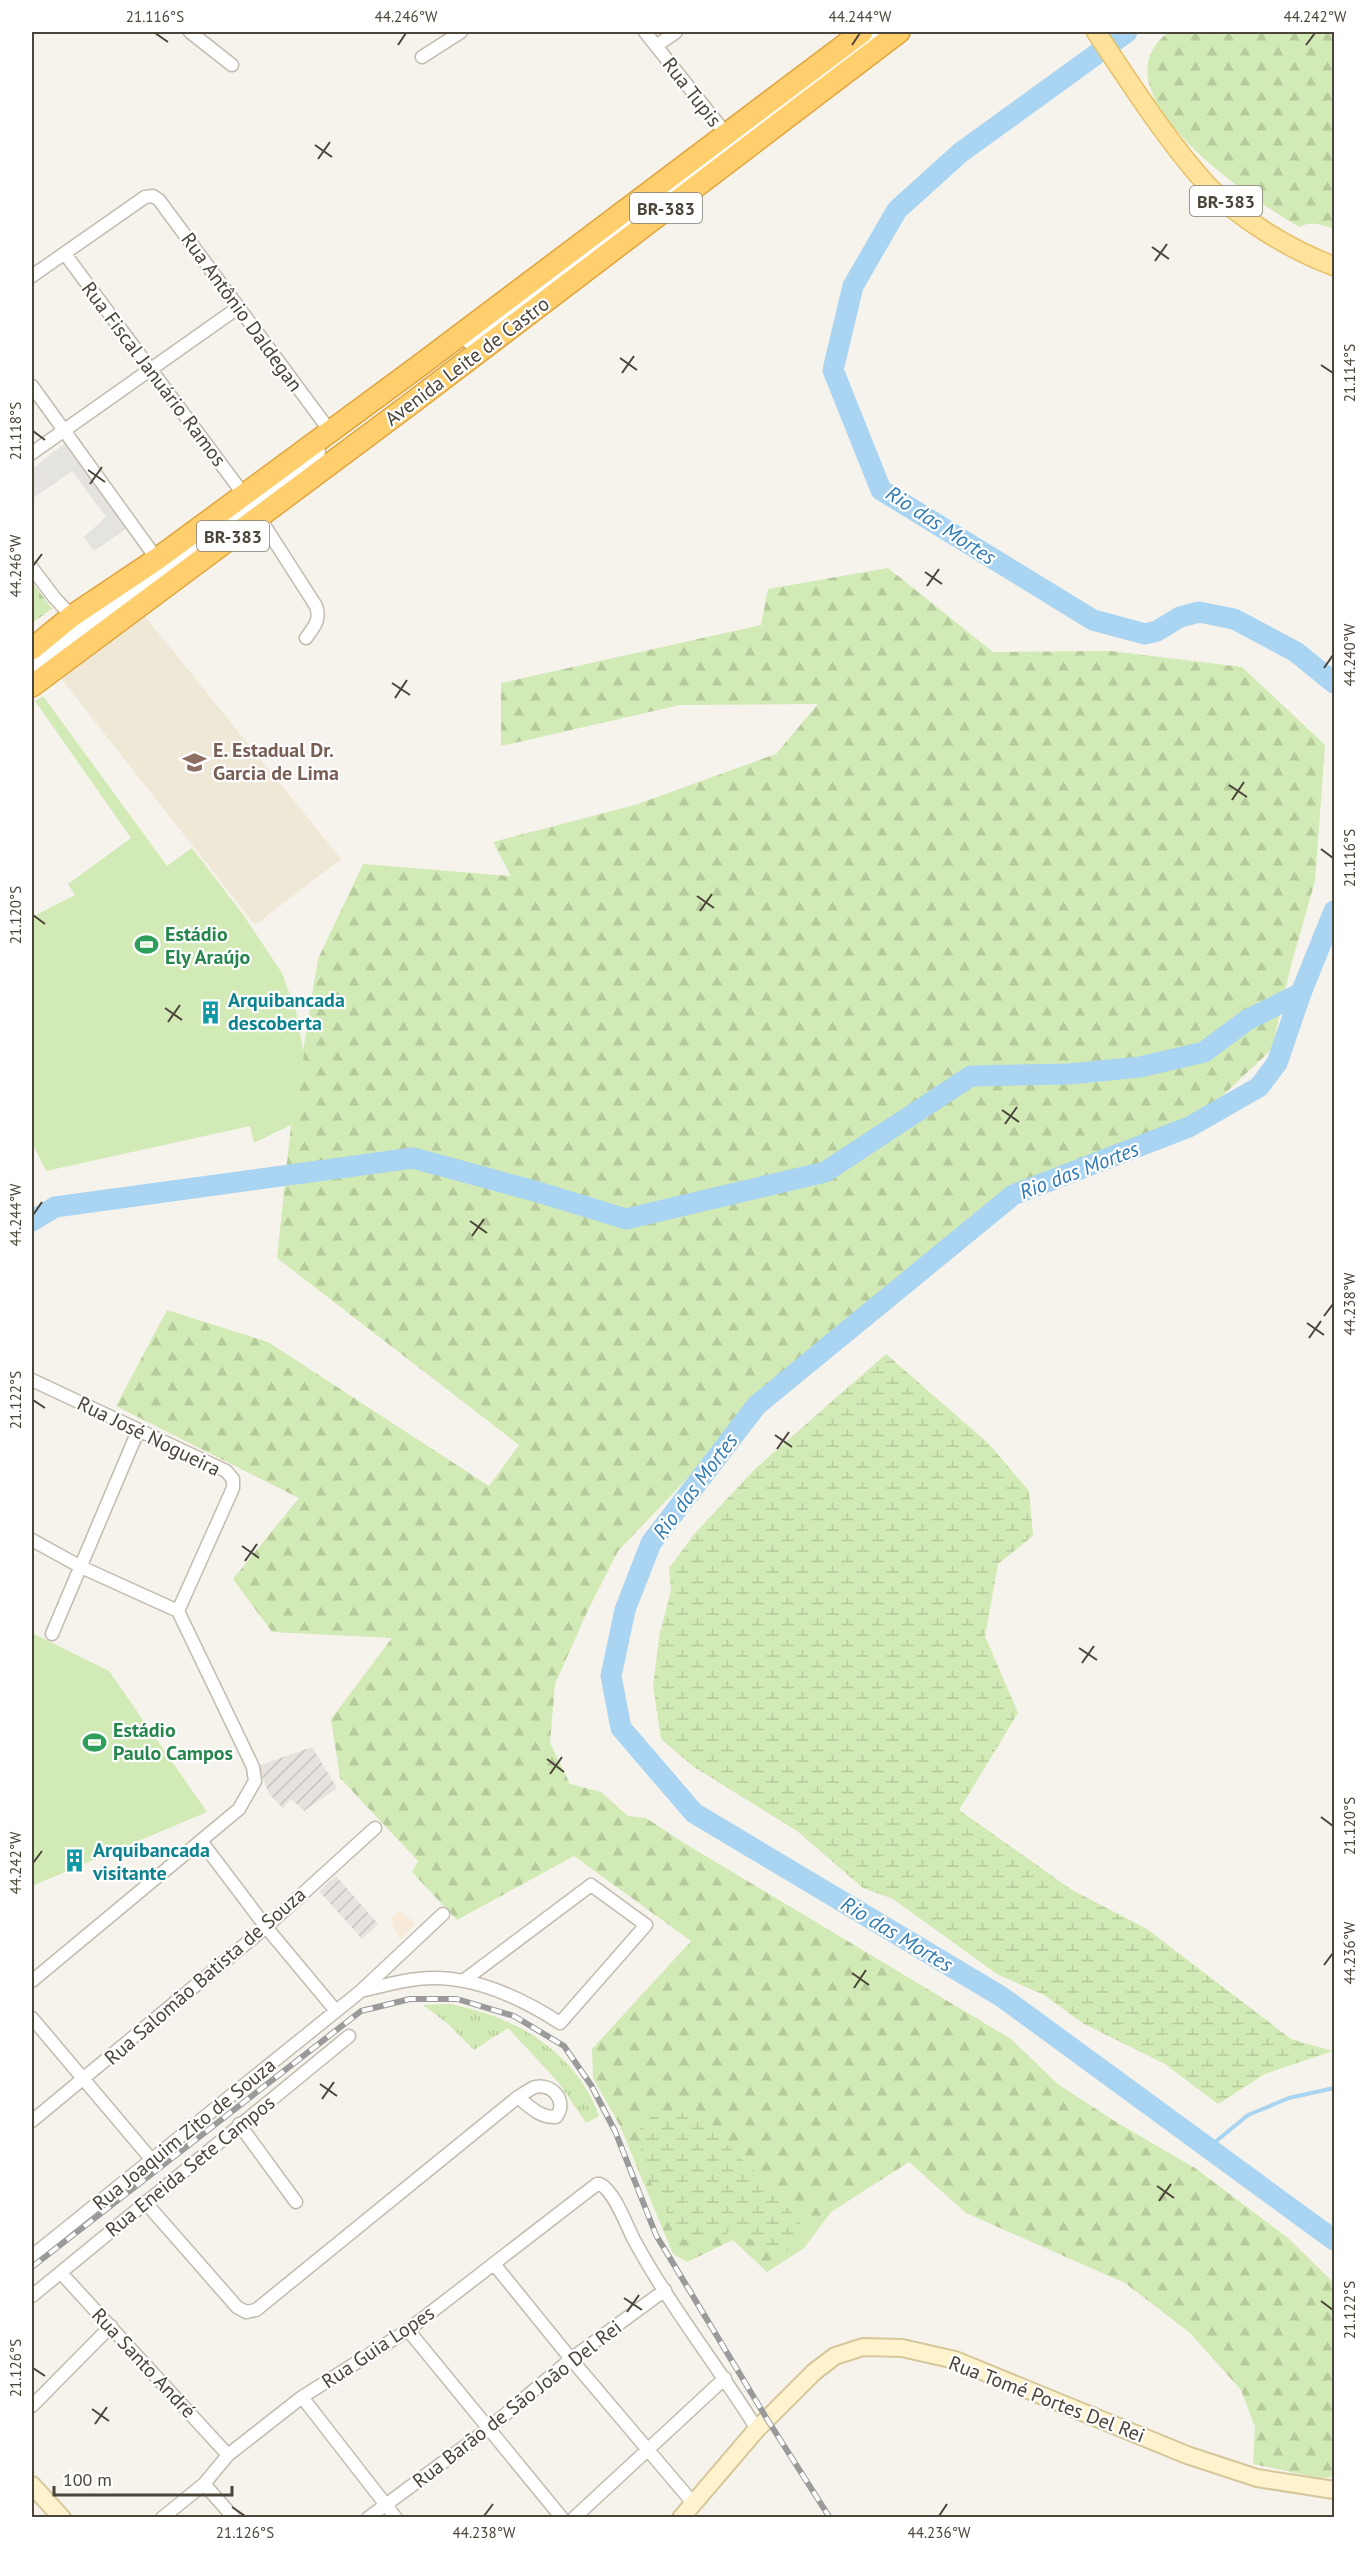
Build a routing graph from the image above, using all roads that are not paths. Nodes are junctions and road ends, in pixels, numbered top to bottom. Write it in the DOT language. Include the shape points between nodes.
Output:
graph roads {
  1 [pos="461,32"];
  2 [pos="645,32"];
  3 [pos="676,32"];
  4 [pos="862,32"];
  5 [pos="882,32"];
  6 [pos="899,32"];
  7 [pos="1096,32"];
  8 [pos="191,33"];
  9 [pos="656,46"];
  10 [pos="422,57"];
  11 [pos="231,65"];
  12 [pos="735,143"];
  13 [pos="65,255"];
  14 [pos="1335,266"];
  15 [pos="32,276"];
  16 [pos="239,307"];
  17 [pos="152,369"];
  18 [pos="32,386"];
  19 [pos="64,429"];
  20 [pos="330,431"];
  21 [pos="32,453"];
  22 [pos="251,505"];
  23 [pos="32,568"];
  24 [pos="164,569"];
  25 [pos="83,628"];
  26 [pos="306,638"];
  27 [pos="32,649"];
  28 [pos="32,666"];
  29 [pos="32,686"];
  30 [pos="32,1382"];
  31 [pos="138,1431"];
  32 [pos="32,1540"];
  33 [pos="81,1567"];
  34 [pos="178,1611"];
  35 [pos="52,1634"];
  36 [pos="375,1828"];
  37 [pos="201,1841"];
  38 [pos="443,1914"];
  39 [pos="266,1926"];
  40 [pos="32,1981"];
  41 [pos="463,1981"];
  42 [pos="361,1990"];
  43 [pos="336,2011"];
  44 [pos="32,2018"];
  45 [pos="349,2036"];
  46 [pos="83,2080"];
  47 [pos="518,2097"];
  48 [pos="32,2121"];
  49 [pos="239,2124"];
  50 [pos="151,2159"];
  51 [pos="145,2202"];
  52 [pos="296,2202"];
  53 [pos="32,2256"];
  54 [pos="494,2264"];
  55 [pos="61,2272"];
  56 [pos="665,2290"];
  57 [pos="32,2295"];
  58 [pos="111,2326"];
  59 [pos="408,2330"];
  60 [pos="571,2359"];
  61 [pos="725,2378"];
  62 [pos="302,2397"];
  63 [pos="32,2406"];
  64 [pos="758,2429"];
  65 [pos="488,2430"];
  66 [pos="646,2449"];
  67 [pos="228,2455"];
  68 [pos="204,2484"];
  69 [pos="32,2485"];
  70 [pos="1335,2490"];
  71 [pos="693,2503"];
  72 [pos="385,2505"];
  73 [pos="58,2516"];
  74 [pos="162,2517"];
  75 [pos="234,2517"];
  76 [pos="368,2517"];
  77 [pos="396,2517"];
  78 [pos="562,2517"];
  79 [pos="573,2517"];
  80 [pos="681,2517"];
  1 -- 10 [label="street"];
  2 -- 9 [label="street, Rua Tupis"];
  3 -- 9 [label="street"];
  4 -- 12 [label="highway, Avenida Leite de Castro / BR-383"];
  5 -- 12 [label="street"];
  6 -- 12 [label="highway, Avenida Leite de Castro / BR-383"];
  7 -- 14 [label="main road, BR-383" via="1143,103 1208,186 1255,225 1305,256"];
  8 -- 11 [label="street"];
  9 -- 12 [label="street, Rua Tupis"];
  12 -- 20 [label="highway, Avenida Leite de Castro / BR-383"];
  12 -- 22 [label="highway, Avenida Leite de Castro / BR-383" via="409,405"];
  13 -- 15 [label="street"];
  13 -- 16 [label="street, Rua Antônio Daldegan" via="145,197 153,196"];
  13 -- 17 [label="street, Rua Fiscal Januário Ramos"];
  16 -- 17 [label="street"];
  16 -- 20 [label="street, Rua Antônio Daldegan"];
  17 -- 19 [label="street"];
  17 -- 22 [label="street, Rua Fiscal Januário Ramos"];
  18 -- 19 [label="street"];
  19 -- 21 [label="street"];
  19 -- 24 [label="street"];
  20 -- 22 [label="highway, Avenida Leite de Castro / BR-383"];
  22 -- 24 [label="highway, Avenida Leite de Castro / BR-383"];
  22 -- 26 [label="street, Rua Fiscal Januário Ramos" via="316,606 317,622"];
  23 -- 25 [label="street"];
  24 -- 25 [label="highway, Avenida Leite de Castro / BR-383"];
  24 -- 25 [label="highway, Avenida Leite de Castro / BR-383"];
  25 -- 27 [label="highway, Avenida Leite de Castro / BR-383"];
  25 -- 28 [label="street"];
  25 -- 29 [label="highway, Avenida Leite de Castro / BR-383"];
  30 -- 31 [label="street, Rua José Nogueira"];
  31 -- 33 [label="street"];
  31 -- 34 [label="street, Rua José Nogueira" via="226,1471 233,1479 233,1488"];
  32 -- 33 [label="street"];
  33 -- 34 [label="street"];
  33 -- 35 [label="street"];
  34 -- 37 [label="street" via="253,1767 255,1781 239,1809"];
  36 -- 39 [label="street, Rua Salomão Batista de Souza"];
  37 -- 39 [label="street"];
  37 -- 40 [label="street"];
  38 -- 42 [label="street, Rua Joaquim Zito de Souza"];
  39 -- 43 [label="street"];
  39 -- 46 [label="street, Rua Salomão Batista de Souza"];
  41 -- 41 [label="street" via="497,1990 560,2023 646,1925 591,1885"];
  41 -- 42 [label="street" via="434,1978"];
  42 -- 43 [label="street, Rua Joaquim Zito de Souza"];
  43 -- 50 [label="street, Rua Joaquim Zito de Souza"];
  44 -- 46 [label="street"];
  45 -- 49 [label="street, Rua Eneida Sete Campos"];
  46 -- 48 [label="street, Rua Salomão Batista de Souza"];
  46 -- 50 [label="street"];
  47 -- 51 [label="street" via="256,2310 246,2312 237,2307"];
  49 -- 51 [label="street, Rua Eneida Sete Campos"];
  49 -- 52 [label="street"];
  50 -- 53 [label="street, Rua Joaquim Zito de Souza"];
  51 -- 55 [label="street, Rua Eneida Sete Campos"];
  54 -- 56 [label="street, Rua Guia Lopes" via="600,2184 609,2190"];
  54 -- 59 [label="street, Rua Guia Lopes"];
  54 -- 60 [label="street"];
  55 -- 57 [label="street, Rua Eneida Sete Campos"];
  55 -- 58 [label="street, Rua Santo André"];
  56 -- 60 [label="street, Rua Barão de São João Del Rei"];
  56 -- 61 [label="street"];
  58 -- 63 [label="street"];
  58 -- 67 [label="street, Rua Santo André"];
  59 -- 62 [label="street, Rua Guia Lopes"];
  59 -- 65 [label="street"];
  60 -- 65 [label="street, Rua Barão de São João Del Rei"];
  60 -- 66 [label="street"];
  61 -- 64 [label="street"];
  61 -- 66 [label="street"];
  62 -- 67 [label="street, Rua Guia Lopes"];
  62 -- 72 [label="street"];
  64 -- 70 [label="main road, Rua Tomé Portes Del Rei" via="835,2356 863,2347 902,2348 955,2360 1187,2455 1257,2478"];
  64 -- 71 [label="main road, Rua Tomé Portes Del Rei"];
  65 -- 72 [label="street, Rua Barão de São João Del Rei"];
  65 -- 78 [label="street"];
  66 -- 71 [label="street"];
  66 -- 79 [label="street"];
  67 -- 68 [label="street, Rua Guia Lopes"];
  68 -- 74 [label="street, Rua Guia Lopes"];
  68 -- 75 [label="street"];
  69 -- 73 [label="main road"];
  71 -- 80 [label="main road, Rua Tomé Portes Del Rei"];
  72 -- 76 [label="street, Rua Barão de São João Del Rei"];
  72 -- 77 [label="street"];
}
